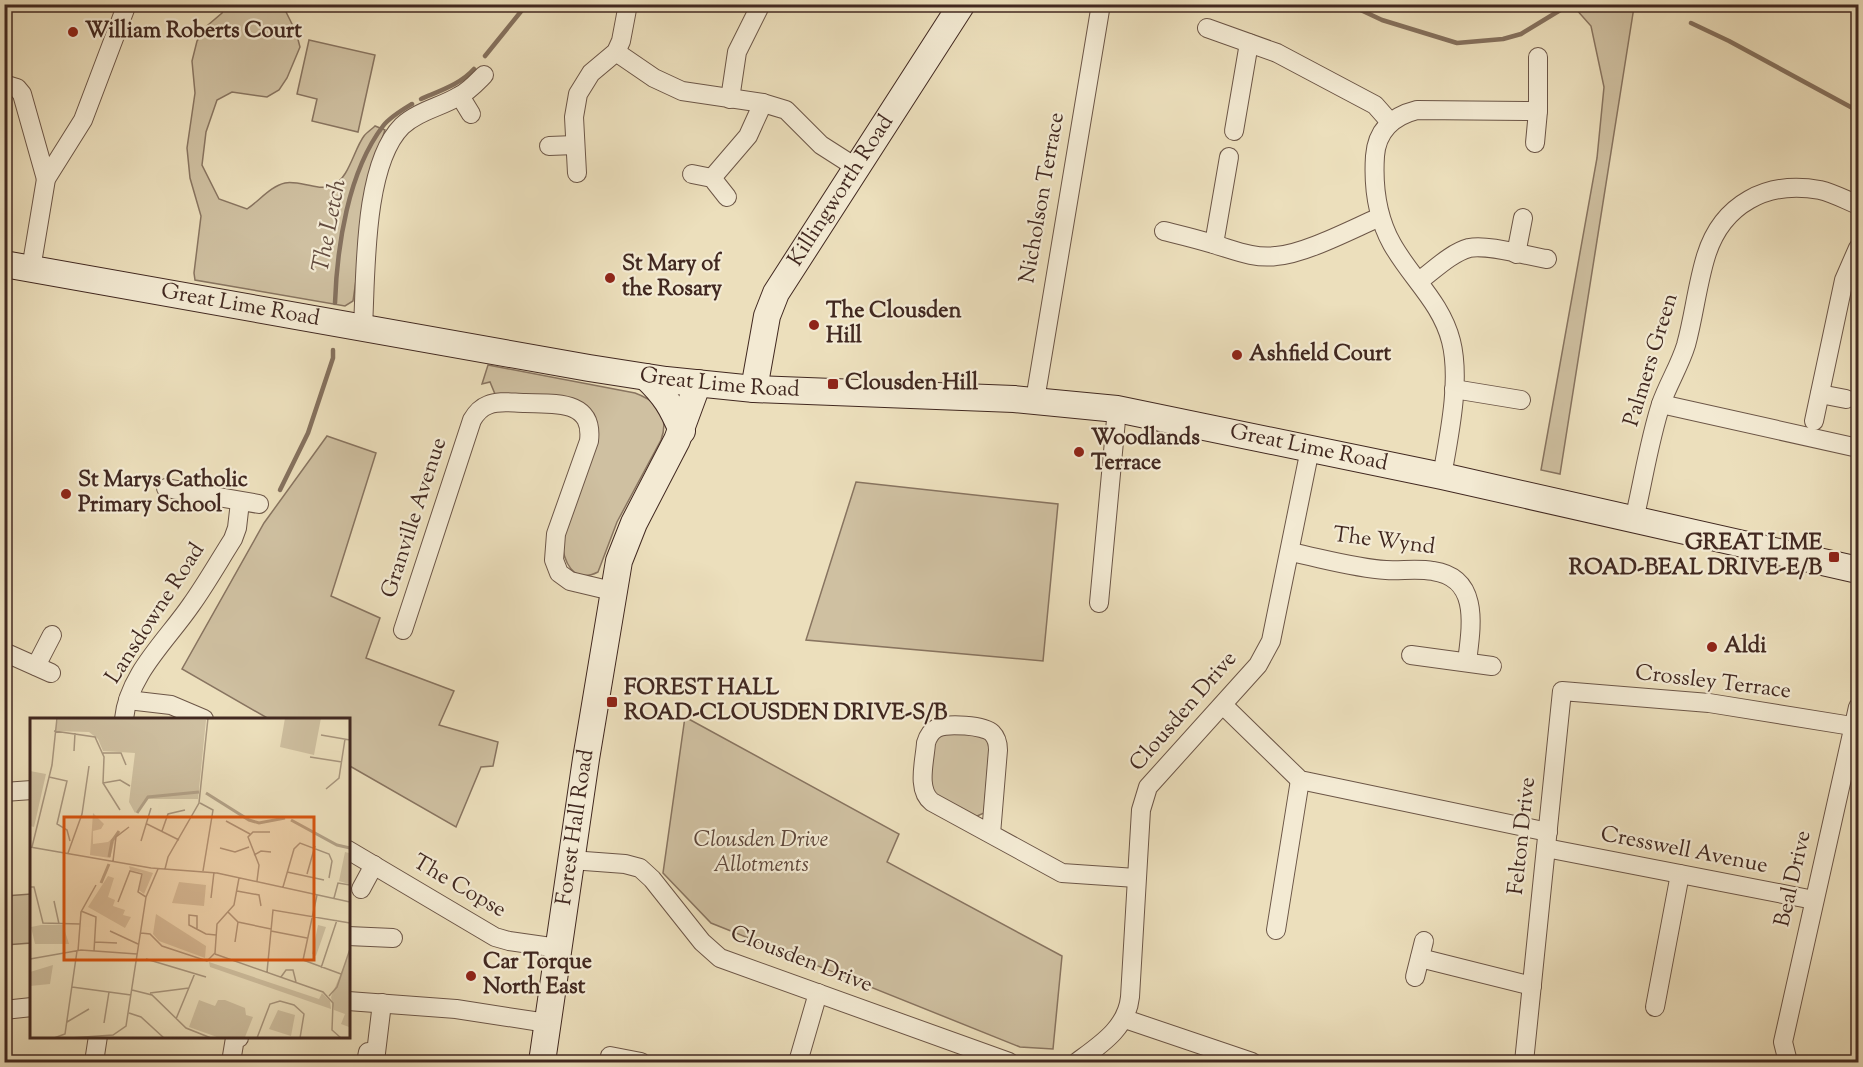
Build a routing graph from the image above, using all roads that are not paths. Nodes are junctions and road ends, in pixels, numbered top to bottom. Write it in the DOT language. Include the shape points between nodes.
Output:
graph roads {
  1 [pos="127,4"];
  2 [pos="628,4"];
  3 [pos="761,4"];
  4 [pos="962,4"];
  5 [pos="1101,4"];
  6 [pos="1207,28"];
  7 [pos="1249,43"];
  8 [pos="616,52"];
  9 [pos="1538,57"];
  10 [pos="484,75"];
  11 [pos="4,84"];
  12 [pos="460,96"];
  13 [pos="730,99"];
  14 [pos="763,103"];
  15 [pos="1538,111"];
  16 [pos="471,114"];
  17 [pos="1390,122"];
  18 [pos="1234,131"];
  19 [pos="1536,143"];
  20 [pos="575,145"];
  21 [pos="549,146"];
  22 [pos="1229,157"];
  23 [pos="857,168"];
  24 [pos="577,173"];
  25 [pos="693,174"];
  26 [pos="712,178"];
  27 [pos="46,179"];
  28 [pos="727,197"];
  29 [pos="1858,205"];
  30 [pos="1380,218"];
  31 [pos="1523,218"];
  32 [pos="1164,231"];
  33 [pos="1214,244"];
  34 [pos="1858,248"];
  35 [pos="1516,254"];
  36 [pos="1547,259"];
  37 [pos="4,264"];
  38 [pos="31,269"];
  39 [pos="1419,281"];
  40 [pos="363,327"];
  41 [pos="762,342"];
  42 [pos="646,377"];
  43 [pos="698,383"];
  44 [pos="754,389"];
  45 [pos="1454,389"];
  46 [pos="800,392"];
  47 [pos="1820,394"];
  48 [pos="1846,399"];
  49 [pos="1035,400"];
  50 [pos="1521,400"];
  51 [pos="1661,404"];
  52 [pos="1117,409"];
  53 [pos="1814,421"];
  54 [pos="681,431"];
  55 [pos="1858,448"];
  56 [pos="1310,449"];
  57 [pos="1442,476"];
  58 [pos="166,488"];
  59 [pos="240,502"];
  60 [pos="259,504"];
  61 [pos="1634,520"];
  62 [pos="1290,552"];
  63 [pos="1858,570"];
  64 [pos="612,591"];
  65 [pos="1099,603"];
  66 [pos="403,630"];
  67 [pos="52,635"];
  68 [pos="4,652"];
  69 [pos="1411,655"];
  70 [pos="1467,663"];
  71 [pos="1492,666"];
  72 [pos="1562,691"];
  73 [pos="128,700"];
  74 [pos="1223,705"];
  75 [pos="1858,707"];
  76 [pos="124,718"];
  77 [pos="202,718"];
  78 [pos="1856,726"];
  79 [pos="1300,780"];
  80 [pos="30,790"];
  81 [pos="4,792"];
  82 [pos="991,834"];
  83 [pos="1547,840"];
  84 [pos="350,851"];
  85 [pos="571,860"];
  86 [pos="374,866"];
  87 [pos="1680,874"];
  88 [pos="1136,878"];
  89 [pos="361,889"];
  90 [pos="1814,900"];
  91 [pos="1276,930"];
  92 [pos="350,936"];
  93 [pos="393,938"];
  94 [pos="558,948"];
  95 [pos="1415,977"];
  96 [pos="1532,986"];
  97 [pos="818,993"];
  98 [pos="350,1001"];
  99 [pos="382,1003"];
  100 [pos="30,1007"];
  101 [pos="1655,1007"];
  102 [pos="4,1010"];
  103 [pos="1125,1019"];
  104 [pos="547,1023"];
  105 [pos="98,1037"];
  106 [pos="239,1037"];
  107 [pos="610,1056"];
  108 [pos="94,1062"];
  109 [pos="231,1062"];
  110 [pos="366,1062"];
  111 [pos="542,1062"];
  112 [pos="641,1062"];
  113 [pos="798,1062"];
  114 [pos="1009,1062"];
  115 [pos="1077,1062"];
  116 [pos="1252,1062"];
  117 [pos="1524,1062"];
  118 [pos="1788,1062"];
  1 -- 27 [label="street" via="83,120"];
  2 -- 8 [label="street"];
  3 -- 13 [label="street" via="737,52"];
  4 -- 23 [label="main road, Killingworth Road"];
  5 -- 49 [label="street, Nicholson Terrace"];
  6 -- 7 [label="street"];
  7 -- 17 [label="street" via="1277,53 1376,105"];
  7 -- 18 [label="street"];
  8 -- 13 [label="street" via="669,86"];
  8 -- 20 [label="street" via="591,73 578,94"];
  9 -- 15 [label="street"];
  10 -- 12 [label="street"];
  11 -- 27 [label="street" via="22,94"];
  12 -- 16 [label="street"];
  12 -- 40 [label="street" via="425,111 403,126 381,159 371,215"];
  13 -- 14 [label="street"];
  14 -- 23 [label="street" via="786,110 820,145"];
  14 -- 26 [label="street" via="744,142"];
  15 -- 17 [label="street" via="1417,110"];
  15 -- 19 [label="street"];
  17 -- 30 [label="street" via="1376,148 1375,187"];
  20 -- 21 [label="street"];
  20 -- 24 [label="street"];
  22 -- 33 [label="street"];
  23 -- 41 [label="main road, Killingworth Road" via="776,293"];
  25 -- 26 [label="street"];
  26 -- 28 [label="street"];
  27 -- 38 [label="street"];
  29 -- 51 [label="street, Palmers Green" via="1822,191 1785,189 1764,192 1733,210 1713,236 1705,256 1686,346"];
  30 -- 33 [label="street" via="1304,249 1276,256 1258,256"];
  30 -- 39 [label="street" via="1392,244"];
  31 -- 35 [label="street"];
  32 -- 33 [label="street"];
  34 -- 47 [label="street" via="1844,280"];
  35 -- 36 [label="street"];
  35 -- 39 [label="street" via="1489,248 1469,249"];
  37 -- 38 [label="main road, Great Lime Road"];
  38 -- 40 [label="main road, Great Lime Road"];
  39 -- 45 [label="street" via="1436,306 1450,339"];
  40 -- 42 [label="main road, Great Lime Road"];
  41 -- 44 [label="main road, Killingworth Road"];
  41 -- 46 [label="main road" via="778,372"];
  42 -- 43 [label="main road, Great Lime Road"];
  42 -- 54 [label="main road" via="670,403"];
  43 -- 44 [label="main road, Great Lime Road"];
  43 -- 54 [label="main road, Forest Hall Road"];
  44 -- 46 [label="main road, Great Lime Road"];
  45 -- 50 [label="street"];
  45 -- 57 [label="street"];
  46 -- 49 [label="main road, Great Lime Road"];
  47 -- 48 [label="street"];
  47 -- 53 [label="street"];
  49 -- 52 [label="main road, Great Lime Road"];
  51 -- 55 [label="street"];
  51 -- 61 [label="street, Palmers Green"];
  52 -- 56 [label="main road, Great Lime Road"];
  52 -- 65 [label="street"];
  54 -- 64 [label="main road, Forest Hall Road" via="625,543"];
  56 -- 57 [label="main road, Great Lime Road"];
  56 -- 62 [label="street, Clousden Drive"];
  57 -- 61 [label="main road, Great Lime Road"];
  58 -- 59 [label="street"];
  59 -- 60 [label="street"];
  59 -- 73 [label="street, Lansdowne Road" via="232,539 192,604 141,673"];
  61 -- 63 [label="main road, Great Lime Road"];
  62 -- 70 [label="street, The Wynd" via="1370,568 1435,571 1453,579 1471,606"];
  62 -- 74 [label="street, Clousden Drive" via="1270,641 1258,665"];
  64 -- 66 [label="street, Granville Avenue" via="570,581 559,573 554,560 556,534 589,441 586,420 577,409 565,405 496,402 487,395 472,420"];
  64 -- 85 [label="main road, Forest Hall Road"];
  67 -- 68 [label="street" via="43,669"];
  69 -- 70 [label="street"];
  70 -- 71 [label="street"];
  72 -- 78 [label="street, Crossley Terrace" via="1709,703"];
  72 -- 83 [label="street, Felton Drive"];
  73 -- 76 [label="street, Lansdowne Road"];
  73 -- 77 [label="street" via="171,705"];
  74 -- 79 [label="street"];
  74 -- 88 [label="street, Clousden Drive" via="1148,788 1141,810"];
  75 -- 78 [label="street, Beal Drive"];
  78 -- 90 [label="street, Beal Drive"];
  79 -- 83 [label="street, Cresswell Avenue"];
  79 -- 91 [label="street"];
  80 -- 81 [label="street"];
  82 -- 82 [label="street" via="932,802 925,794 926,743 936,728 980,728 996,738"];
  82 -- 88 [label="street" via="1062,873"];
  83 -- 87 [label="street, Cresswell Avenue"];
  83 -- 96 [label="street, Felton Drive"];
  84 -- 86 [label="street, The Copse"];
  85 -- 94 [label="main road, Forest Hall Road"];
  85 -- 97 [label="street, Clousden Drive" via="640,868 713,953"];
  86 -- 89 [label="street"];
  86 -- 94 [label="street, The Copse" via="495,937"];
  87 -- 90 [label="street, Cresswell Avenue"];
  87 -- 101 [label="street"];
  88 -- 103 [label="street, Clousden Drive" via="1130,997"];
  90 -- 118 [label="street, Beal Drive" via="1783,1042"];
  92 -- 93 [label="street"];
  94 -- 104 [label="main road, Forest Hall Road"];
  95 -- 96 [label="street" via="1422,949"];
  96 -- 117 [label="street, Felton Drive"];
  97 -- 113 [label="street"];
  97 -- 114 [label="street, Clousden Drive"];
  98 -- 99 [label="street"];
  99 -- 104 [label="street"];
  99 -- 110 [label="street" via="376,1053 368,1052"];
  100 -- 102 [label="street"];
  103 -- 115 [label="street"];
  103 -- 116 [label="street"];
  104 -- 111 [label="main road, Forest Hall Road"];
  105 -- 108 [label="street"];
  106 -- 109 [label="street" via="235,1038"];
  107 -- 112 [label="street"];
}
